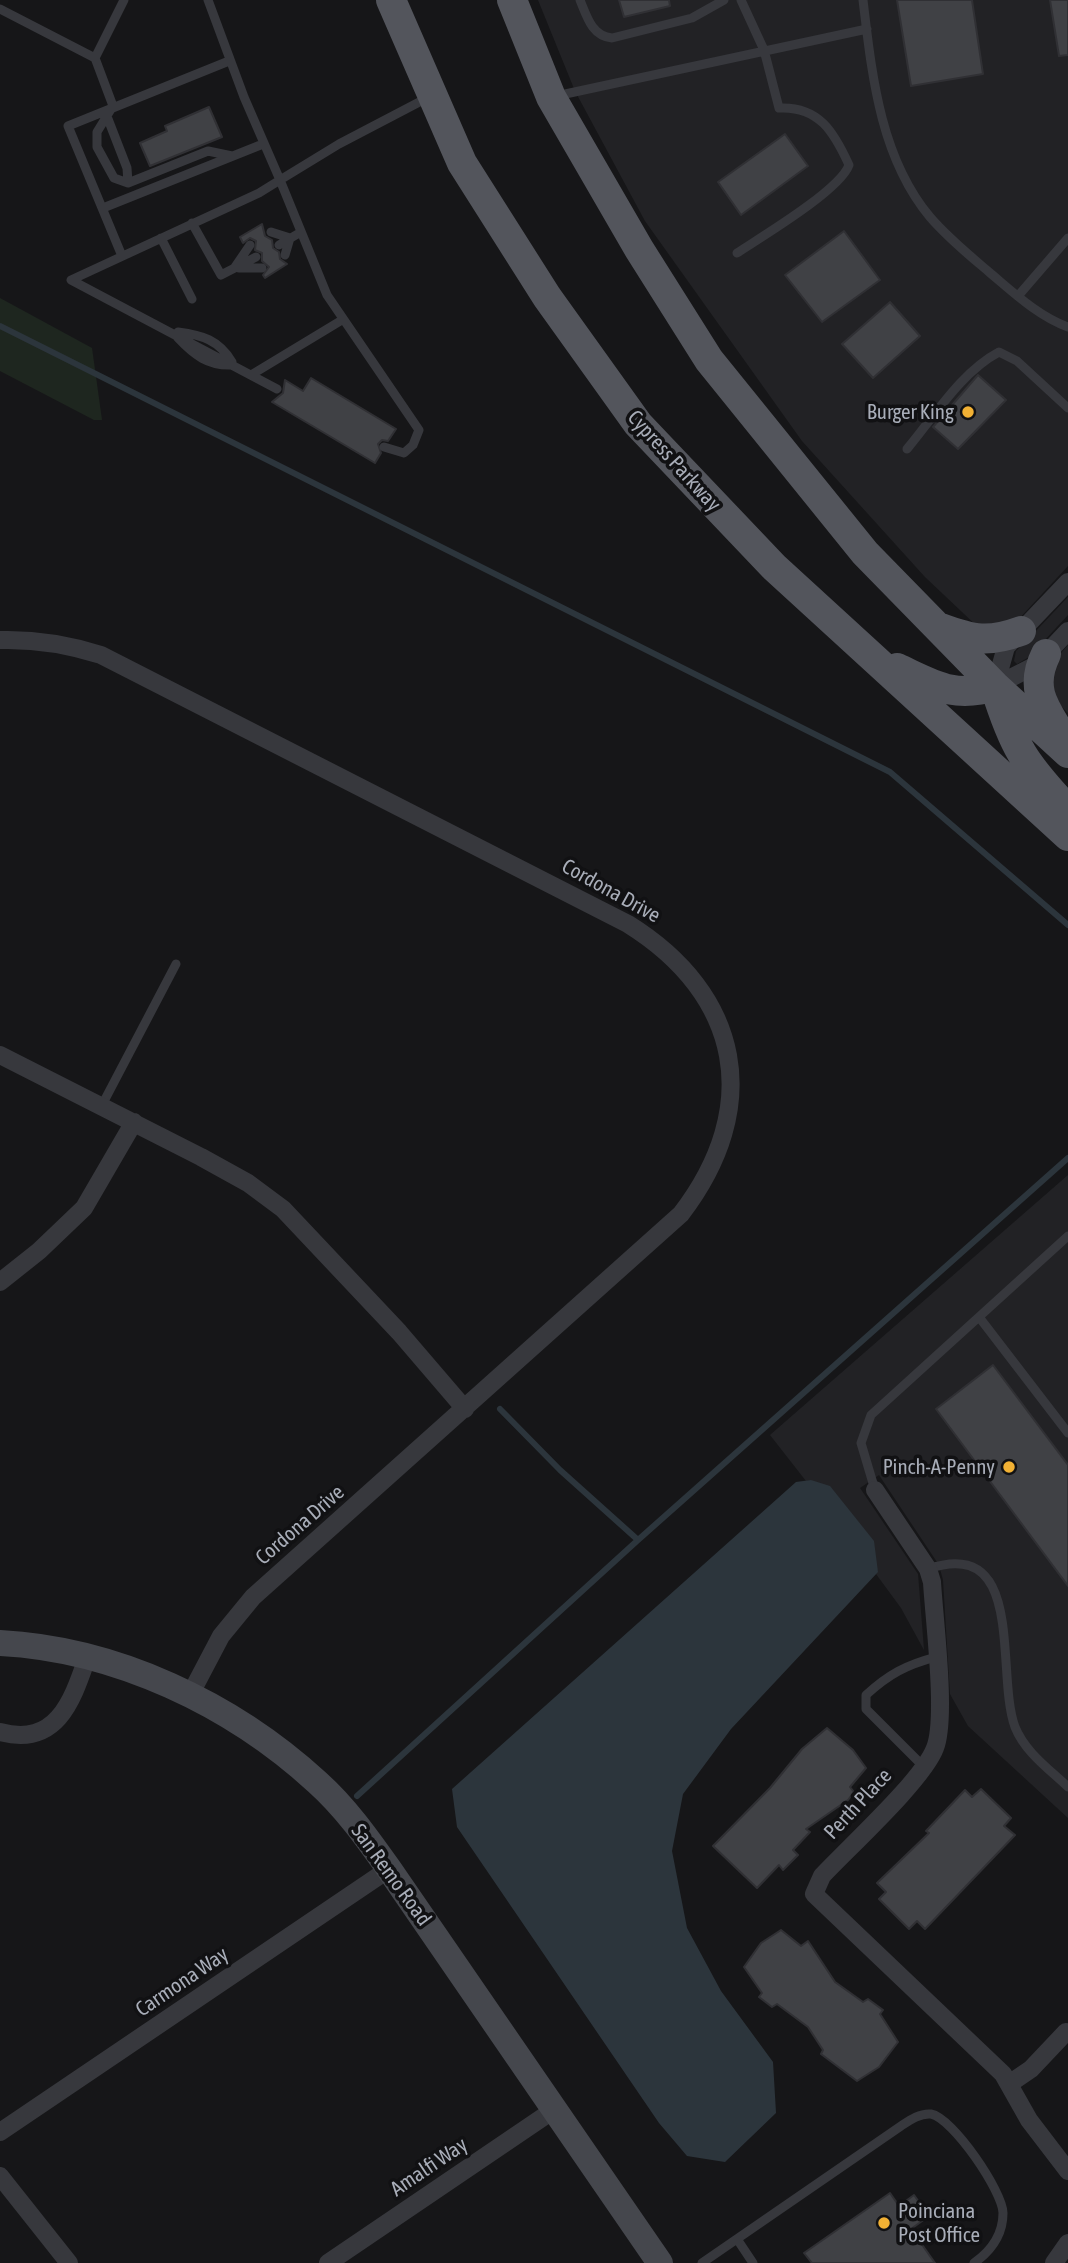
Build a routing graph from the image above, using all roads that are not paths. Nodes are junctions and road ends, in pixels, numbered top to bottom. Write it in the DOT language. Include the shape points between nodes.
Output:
graph roads {
  1 [pos="124,0"];
  2 [pos="208,0"];
  3 [pos="391,0"];
  4 [pos="512,0"];
  5 [pos="580,0"];
  6 [pos="724,0"];
  7 [pos="741,0"];
  8 [pos="863,0"];
  9 [pos="0,9"];
  10 [pos="867,29"];
  11 [pos="764,50"];
  12 [pos="95,58"];
  13 [pos="229,61"];
  14 [pos="433,95"];
  15 [pos="551,97"];
  16 [pos="113,106"];
  17 [pos="107,119"];
  18 [pos="263,144"];
  19 [pos="232,156"];
  20 [pos="279,180"];
  21 [pos="128,183"];
  22 [pos="103,208"];
  23 [pos="192,223"];
  24 [pos="271,232"];
  25 [pos="301,232"];
  26 [pos="161,237"];
  27 [pos="290,238"];
  28 [pos="1068,238"];
  29 [pos="279,244"];
  30 [pos="250,245"];
  31 [pos="737,254"];
  32 [pos="285,255"];
  33 [pos="122,256"];
  34 [pos="256,257"];
  35 [pos="234,268"];
  36 [pos="262,268"];
  37 [pos="1018,296"];
  38 [pos="192,299"];
  39 [pos="342,320"];
  40 [pos="1068,327"];
  41 [pos="251,374"];
  42 [pos="277,389"];
  43 [pos="1068,408"];
  44 [pos="384,447"];
  45 [pos="907,449"];
  46 [pos="1068,582"];
  47 [pos="937,627"];
  48 [pos="1021,631"];
  49 [pos="1068,631"];
  50 [pos="0,640"];
  51 [pos="1046,654"];
  52 [pos="874,658"];
  53 [pos="995,686"];
  54 [pos="1068,746"];
  55 [pos="1068,753"];
  56 [pos="1061,822"];
  57 [pos="1068,844"];
  58 [pos="176,964"];
  59 [pos="0,1055"];
  60 [pos="101,1107"];
  61 [pos="134,1122"];
  62 [pos="1068,1236"];
  63 [pos="0,1282"];
  64 [pos="979,1317"];
  65 [pos="465,1409"];
  66 [pos="1068,1433"];
  67 [pos="875,1490"];
  68 [pos="928,1569"];
  69 [pos="0,1643"];
  70 [pos="936,1657"];
  71 [pos="87,1658"];
  72 [pos="190,1695"];
  73 [pos="0,1732"];
  74 [pos="923,1766"];
  75 [pos="1068,1787"];
  76 [pos="389,1869"];
  77 [pos="1066,2032"];
  78 [pos="1009,2084"];
  79 [pos="555,2109"];
  80 [pos="0,2132"];
  81 [pos="1068,2171"];
  82 [pos="0,2176"];
  83 [pos="737,2239"];
  84 [pos="1068,2242"];
  85 [pos="69,2263"];
  86 [pos="328,2263"];
  87 [pos="660,2263"];
  88 [pos="702,2263"];
  89 [pos="753,2263"];
  90 [pos="974,2263"];
  91 [pos="1054,2263"];
  1 -- 12 [label="lane"];
  2 -- 13 [label="lane"];
  3 -- 14 [label="main road, Cypress Parkway"];
  4 -- 15 [label="main road"];
  5 -- 6 [label="lane" via="590,24 602,37 612,38 692,18"];
  7 -- 11 [label="lane"];
  8 -- 10 [label="lane"];
  9 -- 12 [label="lane"];
  10 -- 11 [label="lane"];
  10 -- 37 [label="lane" via="889,142 911,190 946,235"];
  11 -- 15 [label="lane"];
  11 -- 31 [label="lane" via="779,108 810,112 841,147 849,165 846,174"];
  12 -- 16 [label="lane"];
  13 -- 16 [label="lane"];
  13 -- 18 [label="lane"];
  14 -- 20 [label="lane"];
  14 -- 52 [label="main road, Cypress Parkway" via="462,163 547,297 638,424 764,557"];
  15 -- 47 [label="main road" via="709,360 865,553"];
  16 -- 17 [label="lane"];
  16 -- 22 [label="lane" via="68,126"];
  17 -- 21 [label="lane"];
  17 -- 21 [label="lane" via="96,132 97,147 114,178"];
  18 -- 19 [label="lane"];
  18 -- 20 [label="lane"];
  19 -- 21 [label="lane" via="208,151"];
  19 -- 22 [label="lane"];
  20 -- 23 [label="lane"];
  20 -- 25 [label="lane"];
  22 -- 33 [label="lane"];
  23 -- 26 [label="lane"];
  23 -- 35 [label="lane" via="221,275"];
  24 -- 27 [label="lane"];
  25 -- 27 [label="lane"];
  25 -- 39 [label="lane"];
  26 -- 33 [label="lane"];
  26 -- 38 [label="lane"];
  27 -- 29 [label="lane"];
  27 -- 32 [label="lane"];
  28 -- 37 [label="lane"];
  30 -- 35 [label="lane"];
  33 -- 41 [label="lane" via="71,280"];
  34 -- 35 [label="lane"];
  35 -- 36 [label="lane"];
  37 -- 40 [label="lane"];
  39 -- 41 [label="lane"];
  39 -- 44 [label="lane" via="419,430 404,453"];
  41 -- 42 [label="lane"];
  43 -- 45 [label="lane" via="1017,361 999,352 984,360"];
  46 -- 48 [label="street"];
  47 -- 48 [label="main road" via="974,640 999,639"];
  47 -- 53 [label="main road"];
  48 -- 53 [label="street" via="1006,647"];
  49 -- 51 [label="street"];
  50 -- 65 [label="street, Cordona Drive" via="67,644 100,655 628,924 673,956 702,990 724,1040 730,1080 727,1126 710,1172 662,1234"];
  51 -- 53 [label="street" via="1036,665"];
  51 -- 54 [label="main road" via="1038,671 1038,694"];
  52 -- 53 [label="main road" via="948,691 972,694"];
  52 -- 56 [label="main road, Cypress Parkway"];
  53 -- 55 [label="main road"];
  53 -- 56 [label="main road" via="1014,745"];
  56 -- 57 [label="lane"];
  58 -- 60 [label="lane"];
  59 -- 60 [label="street"];
  60 -- 61 [label="street"];
  61 -- 63 [label="street" via="84,1208"];
  61 -- 65 [label="street" via="248,1183 283,1209"];
  62 -- 64 [label="lane"];
  64 -- 66 [label="lane"];
  64 -- 67 [label="lane" via="871,1415 861,1443"];
  65 -- 72 [label="street, Cordona Drive" via="253,1597 221,1636"];
  67 -- 68 [label="street, Perth Place"];
  68 -- 70 [label="street, Perth Place"];
  68 -- 75 [label="lane" via="957,1561 984,1572 994,1588 1002,1621 1006,1686 1016,1728 1037,1759"];
  69 -- 71 [label="street, San Remo Road" via="29,1644"];
  70 -- 74 [label="street, Perth Place" via="940,1715 936,1747"];
  70 -- 74 [label="lane" via="889,1673 866,1695 866,1709"];
  71 -- 72 [label="street, San Remo Road" via="140,1673"];
  71 -- 73 [label="street" via="72,1700 55,1722 25,1734"];
  72 -- 76 [label="street, San Remo Road" via="229,1715 318,1782"];
  74 -- 78 [label="street, Perth Place" via="822,1876 814,1894"];
  76 -- 79 [label="street, San Remo Road"];
  76 -- 80 [label="street, Carmona Way"];
  77 -- 78 [label="street" via="1031,2069"];
  78 -- 81 [label="street, Perth Place" via="1029,2120"];
  79 -- 86 [label="street, Amalfi Way"];
  79 -- 87 [label="street, San Remo Road"];
  82 -- 85 [label="street"];
  83 -- 88 [label="lane"];
  83 -- 89 [label="lane"];
  83 -- 90 [label="lane" via="916,2117 933,2114 950,2125 999,2196 1002,2224 991,2249"];
  84 -- 91 [label="street"];
}
